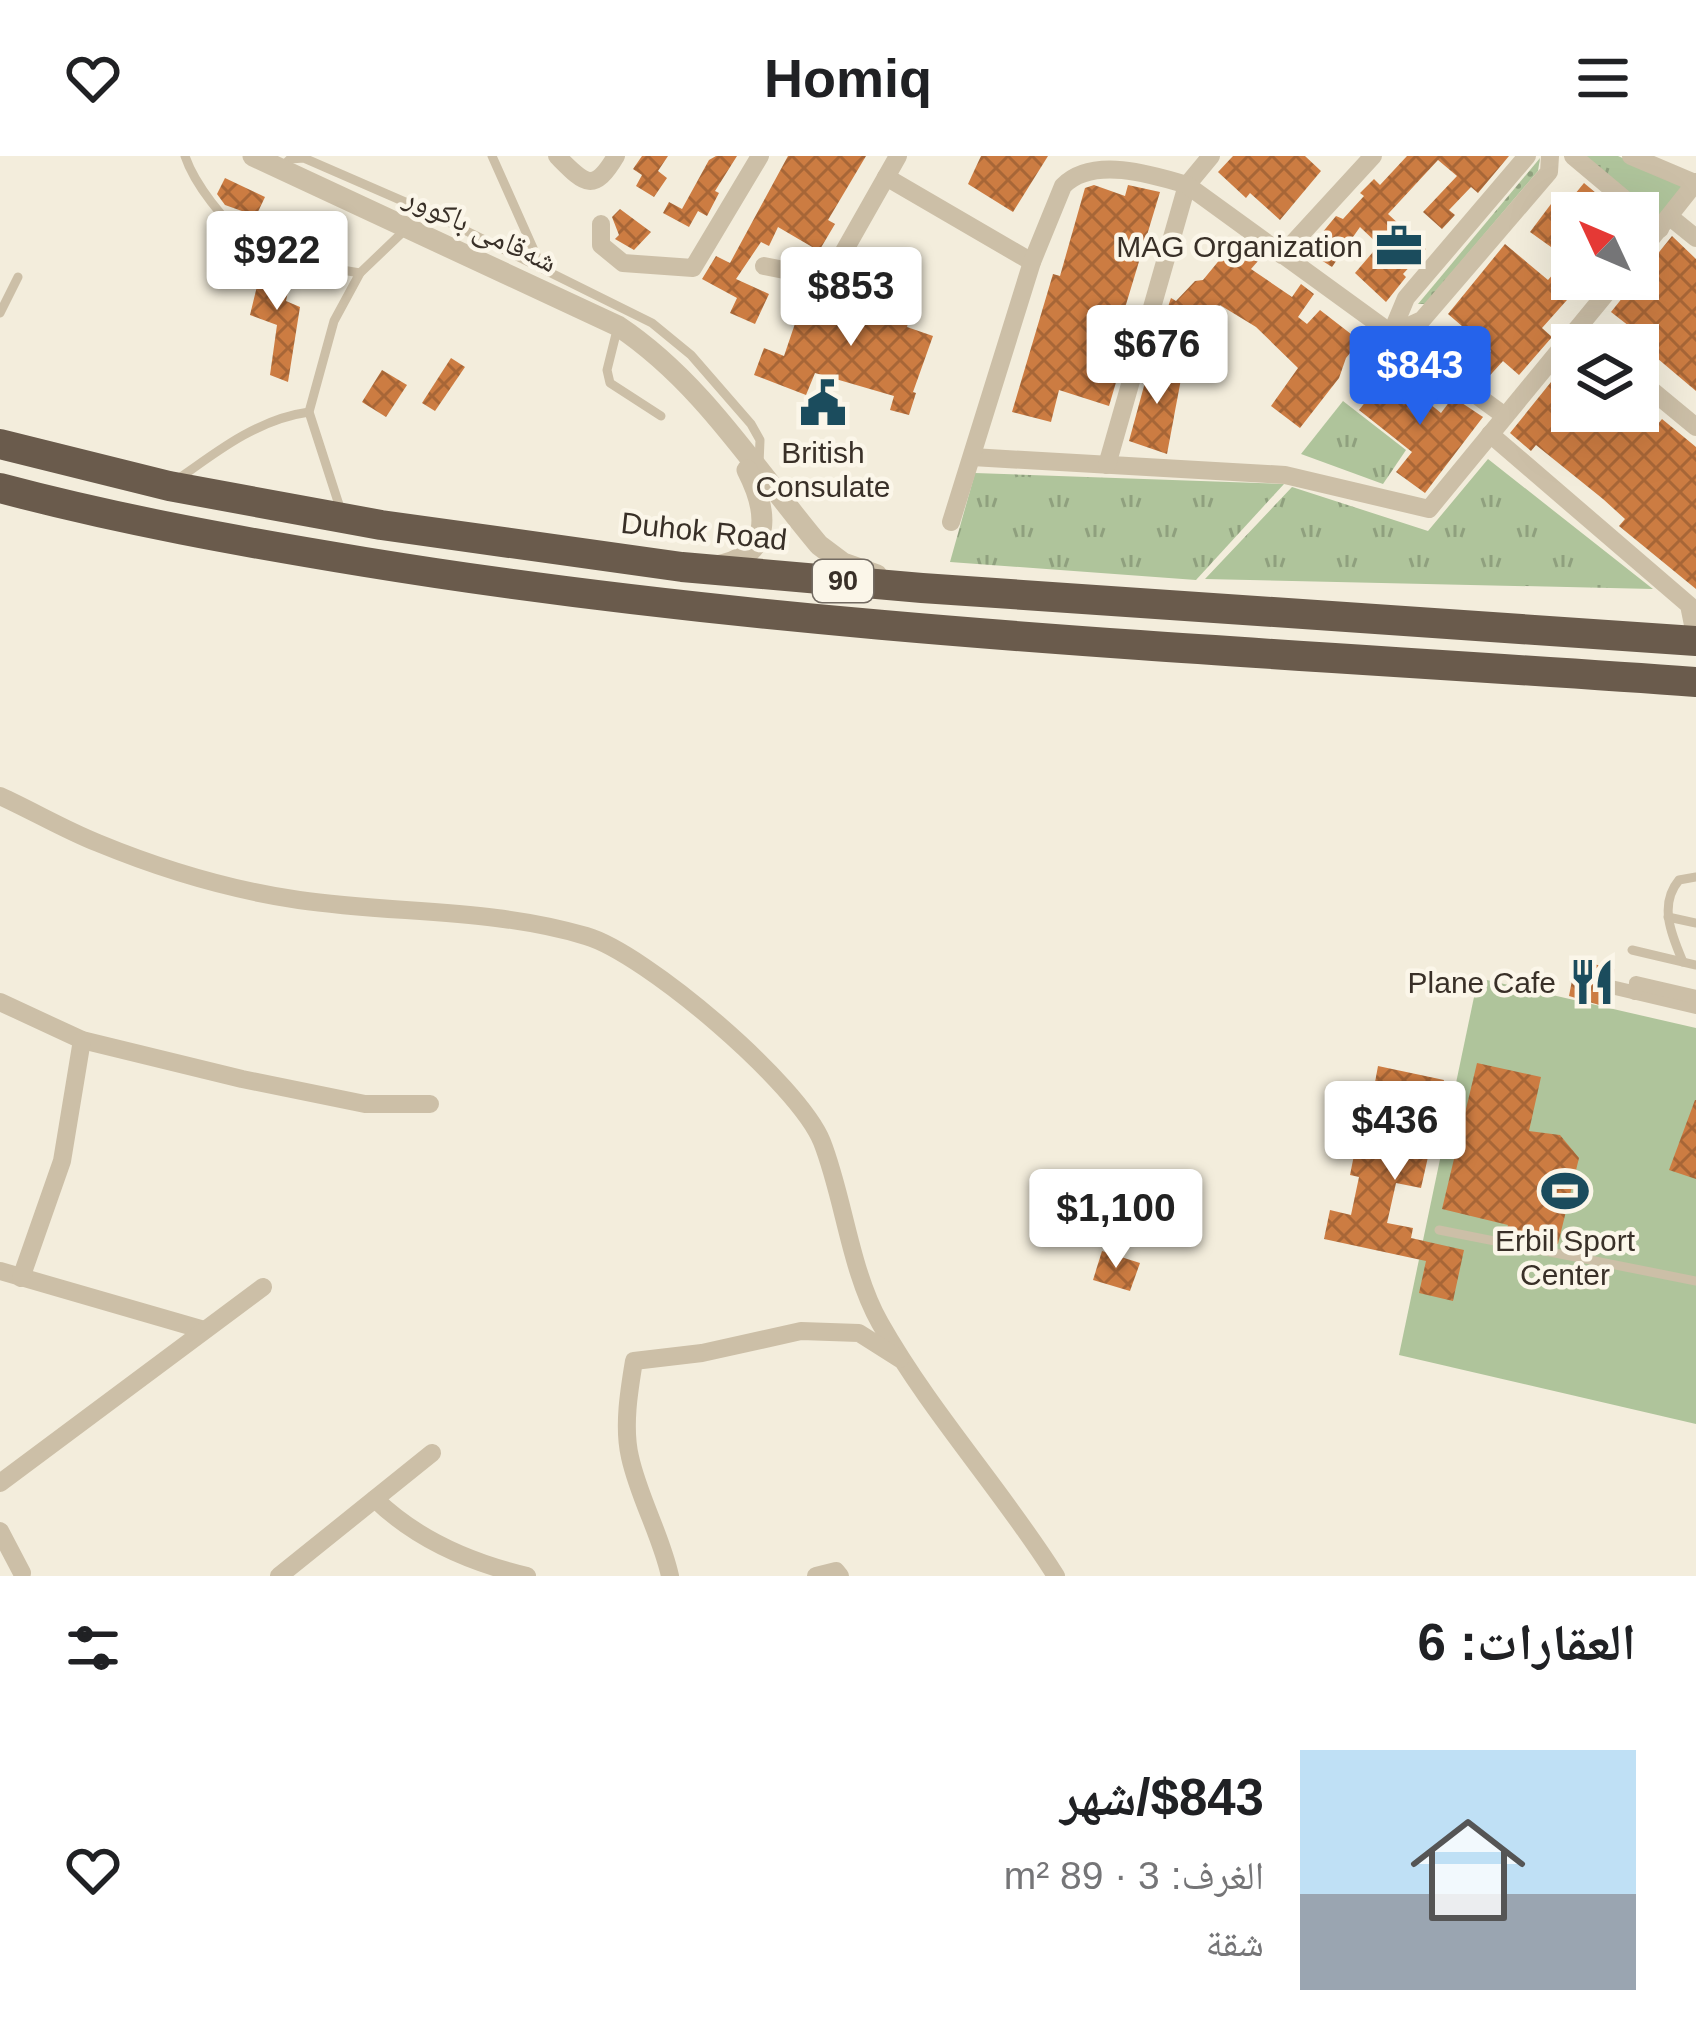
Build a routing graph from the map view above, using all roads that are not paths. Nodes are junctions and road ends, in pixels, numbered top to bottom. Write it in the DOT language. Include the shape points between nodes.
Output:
graph roads {
  1 [pos="184,156"];
  2 [pos="253,156"];
  3 [pos="492,156"];
  4 [pos="557,156"];
  5 [pos="616,156"];
  6 [pos="760,156"];
  7 [pos="898,156"];
  8 [pos="1211,156"];
  9 [pos="1373,156"];
  10 [pos="1526,156"];
  11 [pos="1550,156"];
  12 [pos="1573,156"];
  13 [pos="1631,156"];
  14 [pos="281,169"];
  15 [pos="886,177"];
  16 [pos="1695,182"];
  17 [pos="1186,185"];
  18 [pos="1665,223"];
  19 [pos="601,224"];
  20 [pos="407,228"];
  21 [pos="1659,230"];
  22 [pos="1696,238"];
  23 [pos="1282,255"];
  24 [pos="1032,262"];
  25 [pos="764,266"];
  26 [pos="542,268"];
  27 [pos="360,273"];
  28 [pos="830,276"];
  29 [pos="18,277"];
  30 [pos="885,290"];
  31 [pos="1600,300"];
  32 [pos="0,313"];
  33 [pos="1580,324"];
  34 [pos="618,326"];
  35 [pos="1391,334"];
  36 [pos="1551,360"];
  37 [pos="1659,397"];
  38 [pos="309,412"];
  39 [pos="661,416"];
  40 [pos="1505,416"];
  41 [pos="724,427"];
  42 [pos="1696,427"];
  43 [pos="1490,434"];
  44 [pos="0,444"];
  45 [pos="972,457"];
  46 [pos="1106,465"];
  47 [pos="758,469"];
  48 [pos="169,486"];
  49 [pos="0,488"];
  50 [pos="343,518"];
  51 [pos="951,522"];
  52 [pos="682,567"];
  53 [pos="922,588"];
  54 [pos="1629,638"];
  55 [pos="1696,641"];
  56 [pos="1626,677"];
  57 [pos="1696,682"];
  58 [pos="0,796"];
  59 [pos="1696,877"];
  60 [pos="1668,917"];
  61 [pos="1696,923"];
  62 [pos="1632,950"];
  63 [pos="1683,962"];
  64 [pos="1696,965"];
  65 [pos="1611,987"];
  66 [pos="1635,992"];
  67 [pos="1696,997"];
  68 [pos="0,1002"];
  69 [pos="1696,1006"];
  70 [pos="82,1040"];
  71 [pos="430,1104"];
  72 [pos="1439,1230"];
  73 [pos="0,1271"];
  74 [pos="21,1278"];
  75 [pos="1696,1282"];
  76 [pos="263,1287"];
  77 [pos="204,1330"];
  78 [pos="903,1361"];
  79 [pos="432,1453"];
  80 [pos="0,1483"];
  81 [pos="375,1499"];
  82 [pos="0,1531"];
  83 [pos="22,1573"];
  84 [pos="279,1576"];
  85 [pos="527,1576"];
  86 [pos="670,1576"];
  87 [pos="816,1576"];
  88 [pos="839,1576"];
  89 [pos="1056,1576"];
  1 -- 27 [label="lane" via="250,242"];
  2 -- 14 [label="street, شەقامی باکوور"];
  3 -- 26 [label="lane"];
  4 -- 5 [label="street" via="587,182 603,177"];
  6 -- 19 [label="street" via="693,268 622,262 601,245"];
  7 -- 15 [label="street"];
  8 -- 17 [label="street"];
  9 -- 23 [label="street"];
  10 -- 35 [label="street" via="1406,298"];
  11 -- 35 [label="street" via="1549,172 1422,320"];
  12 -- 18 [label="street"];
  13 -- 16 [label="street"];
  14 -- 20 [label="street, شەقامی باکوور"];
  14 -- 26 [label="lane" via="304,158"];
  15 -- 24 [label="street"];
  15 -- 28 [label="street"];
  16 -- 18 [label="street"];
  17 -- 23 [label="street"];
  17 -- 24 [label="street" via="1146,172 1072,176"];
  17 -- 46 [label="street"];
  18 -- 21 [label="street"];
  18 -- 22 [label="street"];
  20 -- 27 [label="lane"];
  20 -- 34 [label="street, شەقامی باکوور"];
  23 -- 35 [label="street"];
  24 -- 45 [label="street"];
  25 -- 28 [label="street"];
  26 -- 47 [label="lane" via="631,310 691,355 757,431"];
  27 -- 38 [label="lane" via="334,321"];
  28 -- 30 [label="street"];
  29 -- 32 [label="lane"];
  31 -- 33 [label="street"];
  34 -- 39 [label="lane" via="610,382"];
  34 -- 41 [label="street, شەقامی باکوور" via="679,374"];
  35 -- 40 [label="street"];
  36 -- 40 [label="street"];
  37 -- 42 [label="street"];
  38 -- 48 [label="lane" via="242,435"];
  38 -- 50 [label="lane"];
  40 -- 43 [label="street"];
  41 -- 47 [label="street"];
  41 -- 52 [label="street" via="760,497 762,528 736,561"];
  43 -- 46 [label="street" via="1429,509 1285,475"];
  43 -- 55 [label="street" via="1689,605"];
  44 -- 48 [label="highway, Duhok Road / 90"];
  45 -- 46 [label="street"];
  45 -- 51 [label="street"];
  47 -- 53 [label="street" via="830,555"];
  48 -- 50 [label="highway, Duhok Road / 90"];
  49 -- 56 [label="highway, 90" via="252,543 584,595 1001,634"];
  50 -- 52 [label="highway, Duhok Road / 90"];
  52 -- 53 [label="highway, Duhok Road / 90"];
  53 -- 54 [label="highway, Duhok Road / 90"];
  54 -- 55 [label="highway, Duhok Road / 90"];
  54 -- 56 [label="highway"];
  56 -- 57 [label="highway, 90"];
  58 -- 78 [label="street" via="98,843 213,882 297,900 510,917 592,938 679,991 774,1075 821,1138 876,1317"];
  59 -- 60 [label="lane" via="1672,889"];
  60 -- 61 [label="lane"];
  60 -- 63 [label="lane"];
  62 -- 63 [label="lane"];
  63 -- 64 [label="lane"];
  65 -- 66 [label="street"];
  66 -- 67 [label="street" via="1636,983"];
  66 -- 69 [label="street"];
  68 -- 70 [label="street"];
  70 -- 71 [label="street" via="365,1104"];
  70 -- 74 [label="street" via="62,1161"];
  72 -- 75 [label="lane"];
  73 -- 74 [label="street"];
  74 -- 77 [label="street"];
  76 -- 77 [label="street"];
  77 -- 80 [label="street"];
  78 -- 86 [label="street" via="859,1333 801,1330 634,1361 629,1456"];
  78 -- 89 [label="street"];
  79 -- 81 [label="street"];
  81 -- 84 [label="street"];
  81 -- 85 [label="street" via="425,1538"];
  82 -- 83 [label="street"];
  87 -- 88 [label="street"];
}
